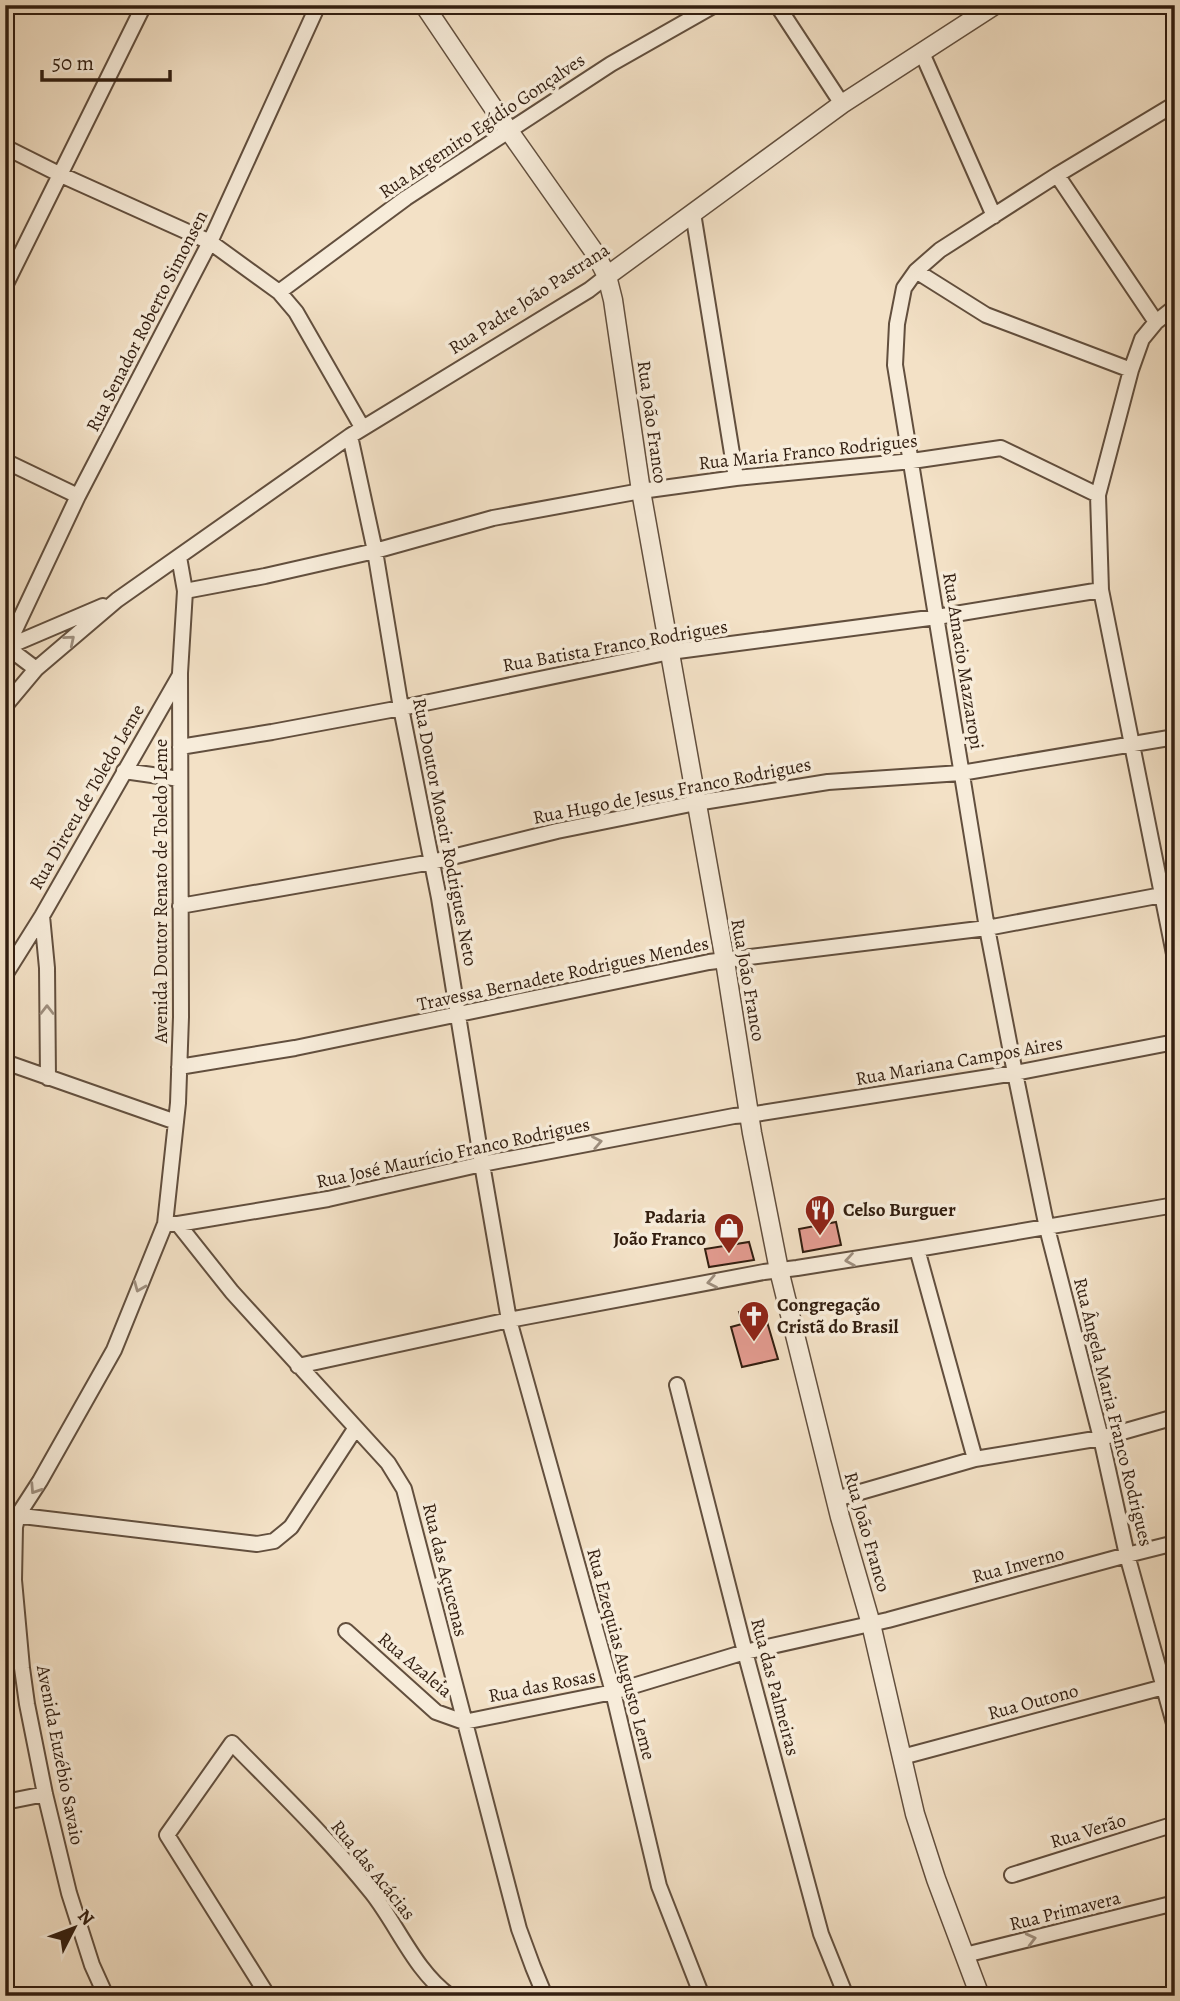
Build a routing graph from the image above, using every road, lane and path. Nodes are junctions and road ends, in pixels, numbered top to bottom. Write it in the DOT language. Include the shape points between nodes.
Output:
graph roads {
  1 [pos="144,5"];
  2 [pos="318,5"];
  3 [pos="424,5"];
  4 [pos="715,5"];
  5 [pos="777,5"];
  6 [pos="995,5"];
  7 [pos="922,53"];
  8 [pos="842,104"];
  9 [pos="1175,104"];
  10 [pos="509,131"];
  11 [pos="5,147"];
  12 [pos="59,174"];
  13 [pos="1057,175"];
  14 [pos="693,213"];
  15 [pos="994,216"];
  16 [pos="210,242"];
  17 [pos="916,271"];
  18 [pos="607,276"];
  19 [pos="5,286"];
  20 [pos="279,292"];
  21 [pos="1175,307"];
  22 [pos="1156,322"];
  23 [pos="1131,369"];
  24 [pos="362,427"];
  25 [pos="349,436"];
  26 [pos="5,461"];
  27 [pos="912,461"];
  28 [pos="736,478"];
  29 [pos="641,491"];
  30 [pos="1098,495"];
  31 [pos="78,496"];
  32 [pos="375,551"];
  33 [pos="178,557"];
  34 [pos="1101,590"];
  35 [pos="185,591"];
  36 [pos="117,600"];
  37 [pos="937,617"];
  38 [pos="6,649"];
  39 [pos="670,652"];
  40 [pos="36,669"];
  41 [pos="180,674"];
  42 [pos="5,706"];
  43 [pos="401,708"];
  44 [pos="1175,737"];
  45 [pos="1131,744"];
  46 [pos="180,747"];
  47 [pos="124,771"];
  48 [pos="961,773"];
  49 [pos="180,779"];
  50 [pos="696,803"];
  51 [pos="432,862"];
  52 [pos="1162,895"];
  53 [pos="180,906"];
  54 [pos="42,916"];
  55 [pos="987,928"];
  56 [pos="1175,959"];
  57 [pos="725,961"];
  58 [pos="5,975"];
  59 [pos="459,1015"];
  60 [pos="1175,1042"];
  61 [pos="5,1062"];
  62 [pos="179,1067"];
  63 [pos="1015,1073"];
  64 [pos="47,1078"];
  65 [pos="750,1115"];
  66 [pos="176,1122"];
  67 [pos="482,1164"];
  68 [pos="1175,1205"];
  69 [pos="172,1224"];
  70 [pos="1048,1228"];
  71 [pos="917,1249"];
  72 [pos="779,1270"];
  73 [pos="509,1320"];
  74 [pos="298,1366"];
  75 [pos="677,1385"];
  76 [pos="1175,1417"];
  77 [pos="355,1429"];
  78 [pos="1101,1438"];
  79 [pos="975,1459"];
  80 [pos="836,1499"];
  81 [pos="11,1514"];
  82 [pos="1175,1543"];
  83 [pos="1127,1555"];
  84 [pos="871,1624"];
  85 [pos="346,1631"];
  86 [pos="745,1652"];
  87 [pos="1169,1685"];
  88 [pos="613,1692"];
  89 [pos="464,1722"];
  90 [pos="1175,1727"];
  91 [pos="902,1757"];
  92 [pos="45,1794"];
  93 [pos="5,1802"];
  94 [pos="1175,1824"];
  95 [pos="1012,1875"];
  96 [pos="1175,1903"];
  97 [pos="965,1955"];
  98 [pos="260,1993"];
  99 [pos="448,1995"];
  100 [pos="106,1996"];
  101 [pos="545,1996"];
  102 [pos="702,1996"];
  103 [pos="846,1996"];
  104 [pos="980,1996"];
  1 -- 12 [label="street"];
  2 -- 16 [label="street, Rua Senador Roberto Simonsen"];
  3 -- 10 [label="street, Rua João Franco"];
  4 -- 10 [label="street, Rua Argemiro Egídio Gonçalves" via="611,64"];
  5 -- 8 [label="street"];
  6 -- 7 [label="street, Rua Padre João Pastrana"];
  7 -- 8 [label="street, Rua Padre João Pastrana"];
  7 -- 15 [label="street"];
  8 -- 14 [label="street, Rua Padre João Pastrana"];
  9 -- 13 [label="street, Rua Amacio Mazzaropi"];
  10 -- 18 [label="street, Rua João Franco"];
  10 -- 20 [label="street, Rua Argemiro Egídio Gonçalves" via="406,198"];
  11 -- 12 [label="street"];
  12 -- 16 [label="street"];
  12 -- 19 [label="street"];
  13 -- 15 [label="street, Rua Amacio Mazzaropi"];
  13 -- 22 [label="street"];
  14 -- 18 [label="street, Rua Padre João Pastrana"];
  14 -- 28 [label="street"];
  15 -- 17 [label="street, Rua Amacio Mazzaropi"];
  16 -- 20 [label="street"];
  16 -- 31 [label="street, Rua Senador Roberto Simonsen"];
  17 -- 23 [label="street" via="986,315"];
  17 -- 27 [label="street, Rua Amacio Mazzaropi" via="904,288 895,365"];
  18 -- 24 [label="street, Rua Padre João Pastrana"];
  18 -- 29 [label="street, Rua João Franco"];
  20 -- 24 [label="street" via="296,312"];
  21 -- 22 [label="street"];
  22 -- 23 [label="street" via="1142,339"];
  23 -- 30 [label="street"];
  24 -- 25 [label="street, Rua Padre João Pastrana"];
  25 -- 32 [label="street, Rua Doutor Moacir Rodrigues Neto"];
  25 -- 33 [label="street, Rua Padre João Pastrana"];
  26 -- 31 [label="street"];
  27 -- 28 [label="street, Rua Maria Franco Rodrigues"];
  27 -- 30 [label="street, Rua Maria Franco Rodrigues" via="1000,448"];
  27 -- 37 [label="street, Rua Amacio Mazzaropi"];
  28 -- 29 [label="street, Rua Maria Franco Rodrigues"];
  29 -- 32 [label="street, Rua Maria Franco Rodrigues" via="493,518"];
  29 -- 39 [label="street, Rua João Franco"];
  30 -- 34 [label="street"];
  31 -- 38 [label="street, Rua Senador Roberto Simonsen"];
  32 -- 35 [label="street, Rua Maria Franco Rodrigues"];
  32 -- 43 [label="street, Rua Doutor Moacir Rodrigues Neto"];
  33 -- 35 [label="street, Avenida Doutor Renato de Toledo Leme"];
  33 -- 36 [label="street, Rua Padre João Pastrana"];
  34 -- 37 [label="street, Rua Batista Franco Rodrigues"];
  34 -- 45 [label="street"];
  35 -- 41 [label="street, Avenida Doutor Renato de Toledo Leme"];
  36 -- 38 [label="street, Rua Padre João Pastrana"];
  40 -- 36 [label="street, Rua Padre João Pastrana, one-way"];
  37 -- 39 [label="street, Rua Batista Franco Rodrigues"];
  37 -- 48 [label="street, Rua Amacio Mazzaropi"];
  38 -- 40 [label="street"];
  39 -- 43 [label="street, Rua Batista Franco Rodrigues"];
  39 -- 50 [label="street, Rua João Franco"];
  40 -- 42 [label="street, Rua Padre João Pastrana"];
  41 -- 46 [label="street, Avenida Doutor Renato de Toledo Leme"];
  41 -- 47 [label="street, Rua Dirceu de Toledo Leme"];
  43 -- 46 [label="street, Rua Batista Franco Rodrigues"];
  43 -- 51 [label="street, Rua Doutor Moacir Rodrigues Neto"];
  44 -- 45 [label="street, Rua Hugo de Jesus Franco Rodrigues"];
  45 -- 48 [label="street, Rua Hugo de Jesus Franco Rodrigues"];
  45 -- 52 [label="street"];
  46 -- 49 [label="street, Avenida Doutor Renato de Toledo Leme"];
  47 -- 49 [label="street"];
  47 -- 54 [label="street, Rua Dirceu de Toledo Leme"];
  48 -- 50 [label="street, Rua Hugo de Jesus Franco Rodrigues" via="828,782"];
  48 -- 55 [label="street, Rua Amacio Mazzaropi"];
  49 -- 53 [label="street, Avenida Doutor Renato de Toledo Leme"];
  50 -- 51 [label="street, Rua Hugo de Jesus Franco Rodrigues"];
  50 -- 57 [label="street, Rua João Franco"];
  51 -- 53 [label="street, Rua Hugo de Jesus Franco Rodrigues"];
  51 -- 59 [label="street, Rua Doutor Moacir Rodrigues Neto"];
  52 -- 55 [label="street, Travessa Bernadete Rodrigues Mendes"];
  52 -- 56 [label="street"];
  53 -- 62 [label="street, Avenida Doutor Renato de Toledo Leme"];
  54 -- 58 [label="street, Rua Dirceu de Toledo Leme"];
  64 -- 54 [label="street, one-way"];
  55 -- 57 [label="street, Travessa Bernadete Rodrigues Mendes"];
  55 -- 63 [label="street, Rua Amacio Mazzaropi"];
  57 -- 59 [label="street, Travessa Bernadete Rodrigues Mendes"];
  57 -- 65 [label="street, Rua João Franco"];
  59 -- 62 [label="street, Travessa Bernadete Rodrigues Mendes"];
  59 -- 67 [label="street, Rua Doutor Moacir Rodrigues Neto"];
  60 -- 63 [label="street, Rua Mariana Campos Aires"];
  61 -- 64 [label="street"];
  62 -- 66 [label="street, Avenida Doutor Renato de Toledo Leme"];
  63 -- 65 [label="street, Rua Mariana Campos Aires"];
  63 -- 70 [label="street, Rua Amacio Mazzaropi"];
  64 -- 66 [label="street"];
  67 -- 65 [label="street, Rua José Maurício Franco Rodrigues, one-way"];
  65 -- 72 [label="street, Rua João Franco"];
  66 -- 69 [label="street, Avenida Doutor Renato de Toledo Leme"];
  67 -- 69 [label="street, Rua José Maurício Franco Rodrigues" via="328,1199"];
  67 -- 73 [label="street, Rua Doutor Moacir Rodrigues Neto"];
  68 -- 70 [label="street"];
  69 -- 74 [label="street, Rua das Açucenas"];
  69 -- 81 [label="street, Avenida Doutor Renato de Toledo Leme, one-way" via="114,1350 40,1481"];
  70 -- 71 [label="street"];
  70 -- 78 [label="street, Rua Ângela Maria Franco Rodrigues"];
  71 -- 72 [label="street, one-way"];
  71 -- 79 [label="street"];
  72 -- 73 [label="street, one-way"];
  72 -- 80 [label="street, Rua João Franco"];
  73 -- 74 [label="street"];
  73 -- 88 [label="street, Rua Ezequias Augusto Leme"];
  74 -- 77 [label="street, Rua das Açucenas"];
  75 -- 86 [label="street, Rua das Palmeiras"];
  76 -- 78 [label="street"];
  77 -- 81 [label="street" via="291,1527 274,1541 257,1545"];
  77 -- 89 [label="street, Rua das Açucenas" via="404,1489"];
  78 -- 79 [label="street"];
  78 -- 83 [label="street, Rua Ângela Maria Franco Rodrigues"];
  79 -- 80 [label="street"];
  80 -- 84 [label="street, Rua João Franco"];
  81 -- 92 [label="street, Avenida Euzébio Savaio" via="18,1630"];
  82 -- 83 [label="street, Rua Inverno"];
  83 -- 84 [label="street, Rua Inverno"];
  83 -- 87 [label="street, Rua Ângela Maria Franco Rodrigues"];
  84 -- 86 [label="street, Rua das Rosas"];
  84 -- 91 [label="street, Rua João Franco"];
  85 -- 89 [label="street, Rua Azaleia" via="436,1712"];
  86 -- 88 [label="street, Rua das Rosas"];
  86 -- 103 [label="street, Rua das Palmeiras" via="821,1934"];
  87 -- 90 [label="street, Rua Ângela Maria Franco Rodrigues"];
  87 -- 91 [label="street, Rua Outono"];
  88 -- 89 [label="street, Rua das Rosas"];
  88 -- 102 [label="street, Rua Ezequias Augusto Leme" via="659,1886"];
  89 -- 101 [label="street, Rua das Açucenas" via="519,1929"];
  91 -- 97 [label="street, Rua João Franco" via="915,1814"];
  92 -- 93 [label="street"];
  92 -- 100 [label="street, Avenida Euzébio Savaio" via="69,1893"];
  94 -- 95 [label="street, Rua Verão"];
  97 -- 96 [label="street, Rua Primavera, one-way"];
  97 -- 104 [label="street, Rua João Franco"];
  98 -- 99 [label="street, Rua das Acácias" via="166,1835 232,1744 338,1851 426,1973"];
}
